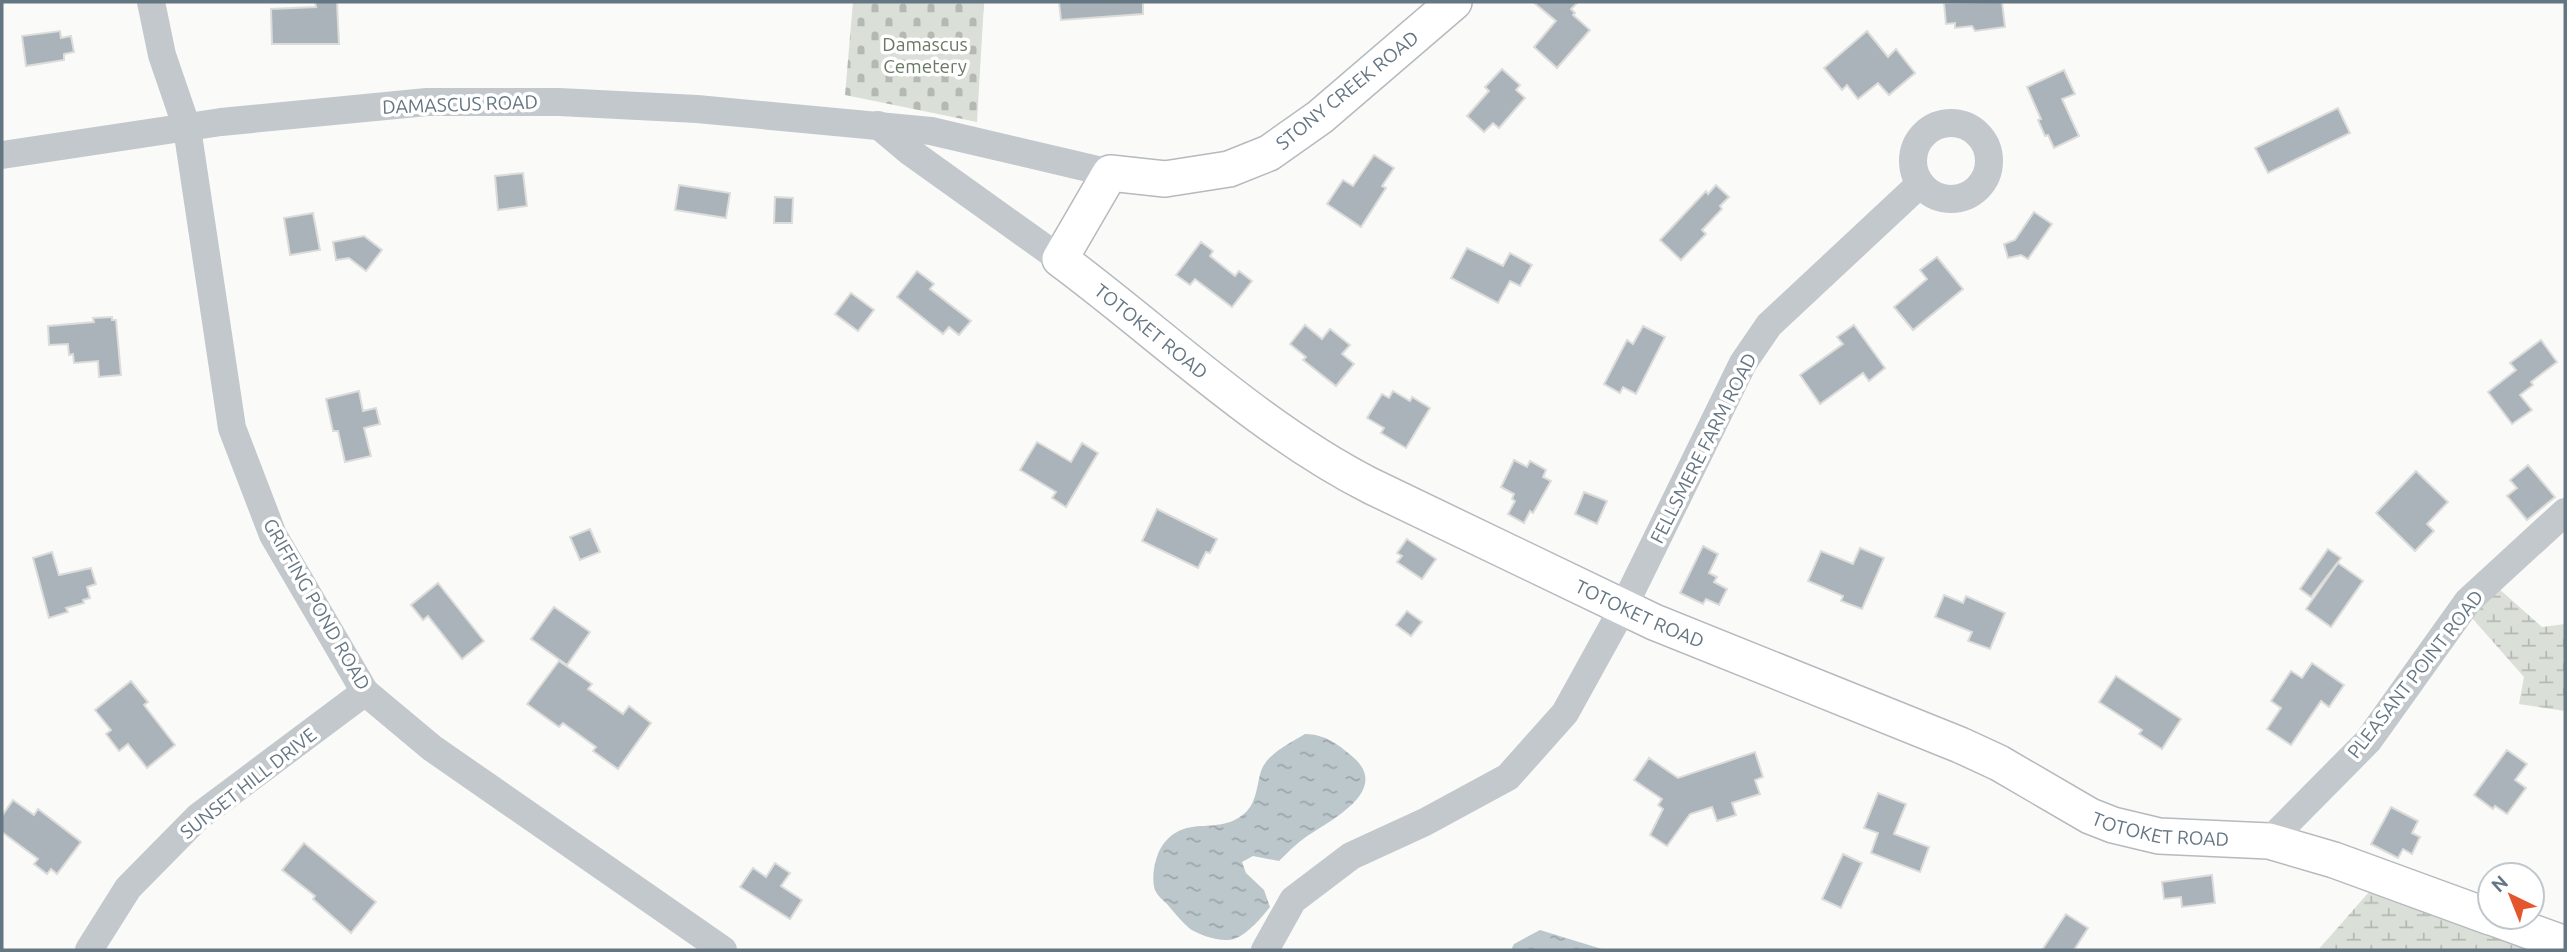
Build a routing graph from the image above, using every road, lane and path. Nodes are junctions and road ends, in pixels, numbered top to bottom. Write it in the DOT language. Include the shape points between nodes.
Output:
graph roads {
  1 [pos="150,2"];
  2 [pos="1454,2"];
  3 [pos="878,125"];
  4 [pos="187,128"];
  5 [pos="2,155"];
  6 [pos="1110,173"];
  7 [pos="1920,184"];
  8 [pos="1060,259"];
  9 [pos="2565,512"];
  10 [pos="1623,608"];
  11 [pos="365,692"];
  12 [pos="2269,841"];
  13 [pos="2476,912"];
  14 [pos="2529,931"];
  15 [pos="2565,944"];
  16 [pos="89,950"];
  17 [pos="723,950"];
  18 [pos="1265,950"];
  1 -- 4 [label="street, GRIFFING POND ROAD"];
  2 -- 6 [label="main road, STONY CREEK ROAD" via="1320,117 1269,153 1229,169 1165,179"];
  3 -- 4 [label="street, DAMASCUS ROAD" via="573,102 427,102"];
  3 -- 6 [label="street, STONY CREEK ROAD" via="968,138"];
  3 -- 8 [label="street, TOTOKET ROAD"];
  4 -- 5 [label="street, DAMASCUS ROAD"];
  4 -- 11 [label="street, GRIFFING POND ROAD" via="232,428 274,535"];
  6 -- 8 [label="main road"];
  7 -- 10 [label="street, FELLSMERE FARM ROAD" via="1763,334 1743,363"];
  8 -- 10 [label="main road, TOTOKET ROAD" via="1332,465"];
  9 -- 12 [label="street, PLEASANT POINT ROAD" via="2468,601 2368,741"];
  10 -- 12 [label="main road, TOTOKET ROAD" via="1960,745 2113,825 2159,836"];
  10 -- 18 [label="street" via="1565,713 1508,776 1352,856 1293,900"];
  11 -- 16 [label="street, SUNSET HILL DRIVE" via="198,817 128,888"];
  11 -- 17 [label="street, GRIFFING POND ROAD" via="432,748"];
  12 -- 13 [label="main road, TOTOKET ROAD"];
  14 -- 15 [label="main road, TOTOKET ROAD"];
}
